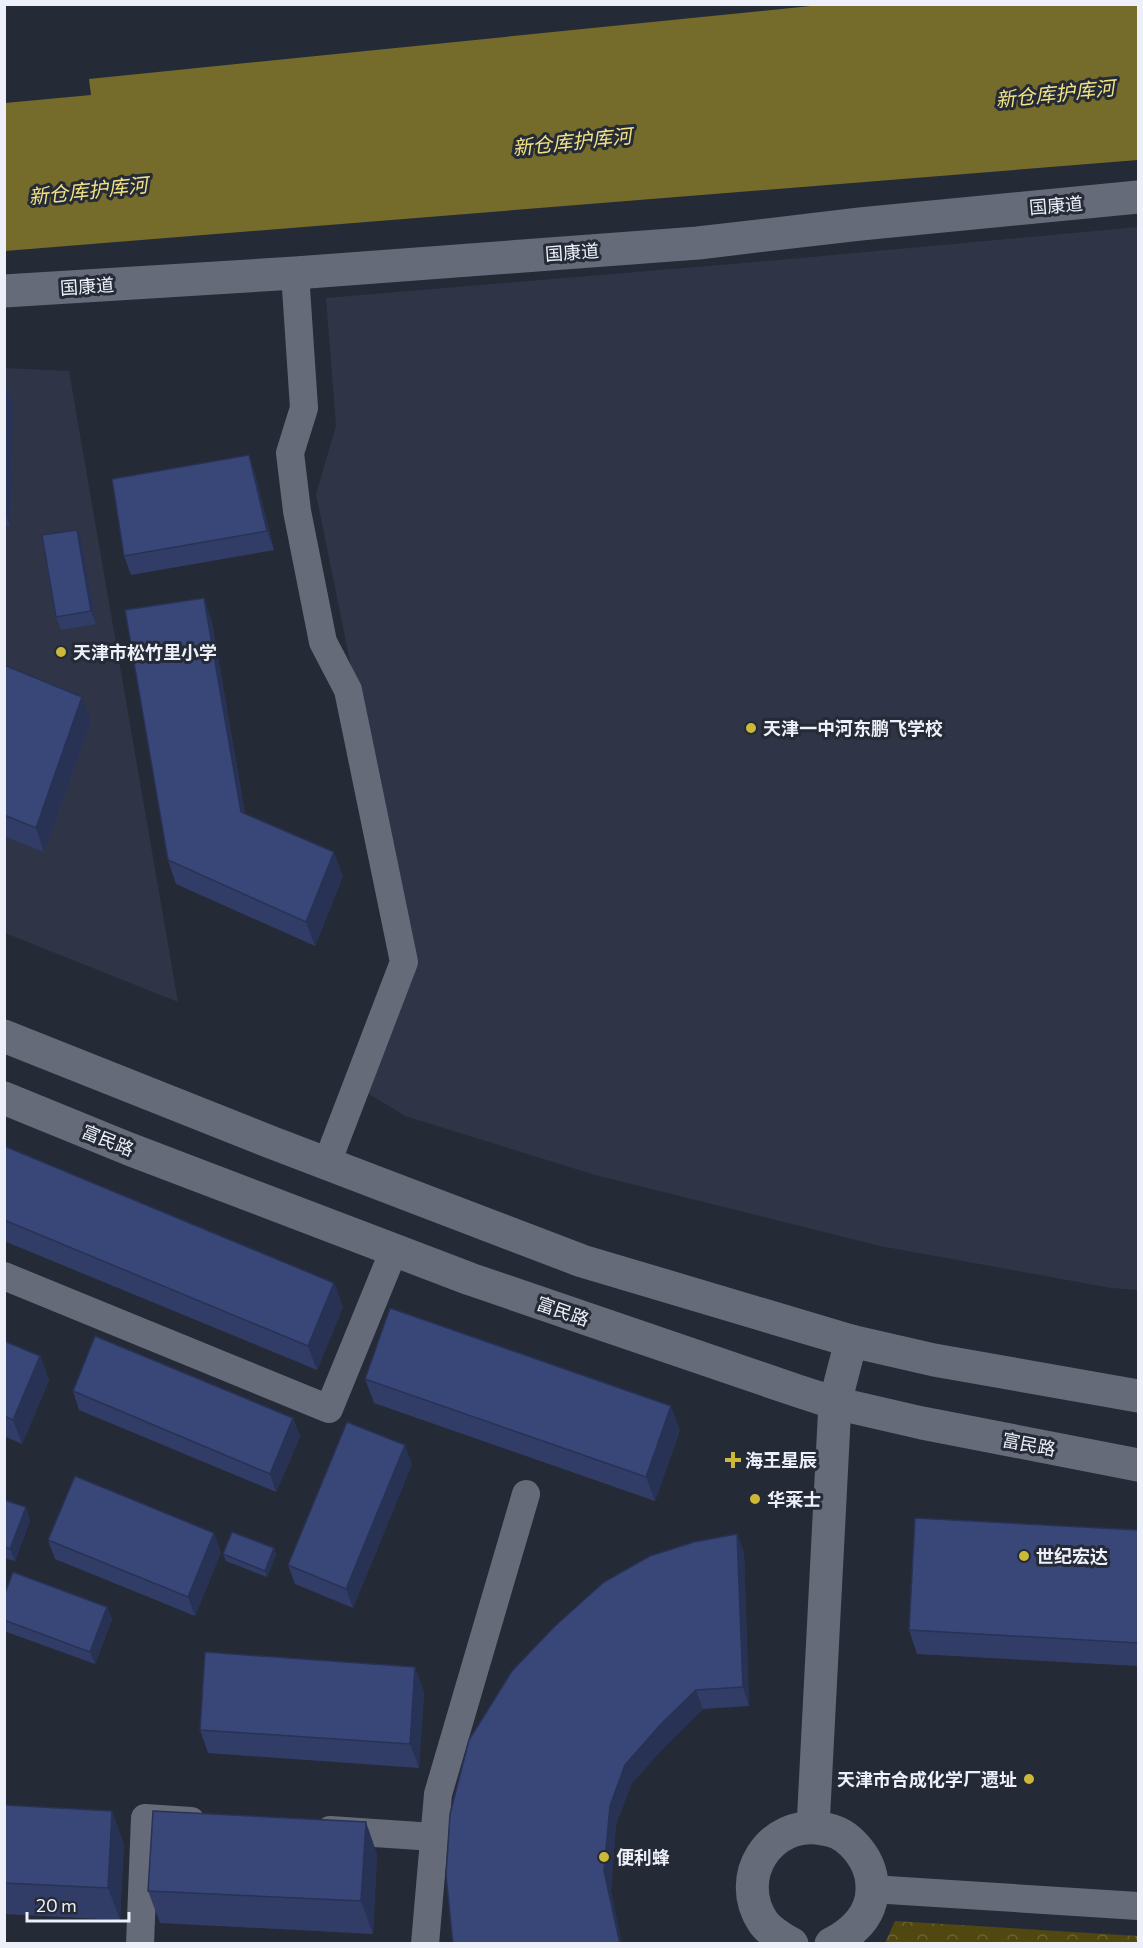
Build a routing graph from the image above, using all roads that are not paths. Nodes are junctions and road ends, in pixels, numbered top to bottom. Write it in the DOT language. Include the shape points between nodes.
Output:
graph roads {
  1 [pos="1138,197"];
  2 [pos="295,273"];
  3 [pos="4,291"];
  4 [pos="4,1036"];
  5 [pos="4,1098"];
  6 [pos="327,1163"];
  7 [pos="394,1250"];
  8 [pos="4,1276"];
  9 [pos="851,1341"];
  10 [pos="1138,1396"];
  11 [pos="835,1403"];
  12 [pos="1138,1465"];
  13 [pos="526,1494"];
  14 [pos="215,1822"];
  15 [pos="813,1827"];
  16 [pos="307,1829"];
  17 [pos="434,1837"];
  18 [pos="872,1888"];
  19 [pos="1138,1906"];
  20 [pos="140,1944"];
  21 [pos="425,1944"];
  22 [pos="792,1944"];
  23 [pos="831,1944"];
  1 -- 2 [label="main road, 国康道" via="698,243"];
  2 -- 3 [label="main road, 国康道"];
  2 -- 6 [label="street" via="304,408 290,453 297,512 322,642 348,690 404,962"];
  4 -- 6 [label="main road"];
  5 -- 7 [label="main road, 富民路"];
  6 -- 9 [label="main road" via="582,1261"];
  7 -- 8 [label="street" via="329,1409"];
  7 -- 11 [label="main road, 富民路"];
  9 -- 10 [label="main road" via="934,1360"];
  9 -- 11 [label="main road"];
  11 -- 12 [label="main road, 富民路"];
  11 -- 15 [label="main road"];
  13 -- 17 [label="street" via="438,1794"];
  14 -- 20 [label="street" via="145,1818"];
  15 -- 18 [label="main road" via="831,1830 861,1852 870,1870"];
  15 -- 22 [label="main road" via="794,1829 777,1838 763,1851 754,1869 755,1907 777,1936"];
  16 -- 17 [label="street"];
  17 -- 21 [label="street"];
  18 -- 19 [label="street"];
  18 -- 23 [label="main road" via="869,1907 860,1923"];
}
